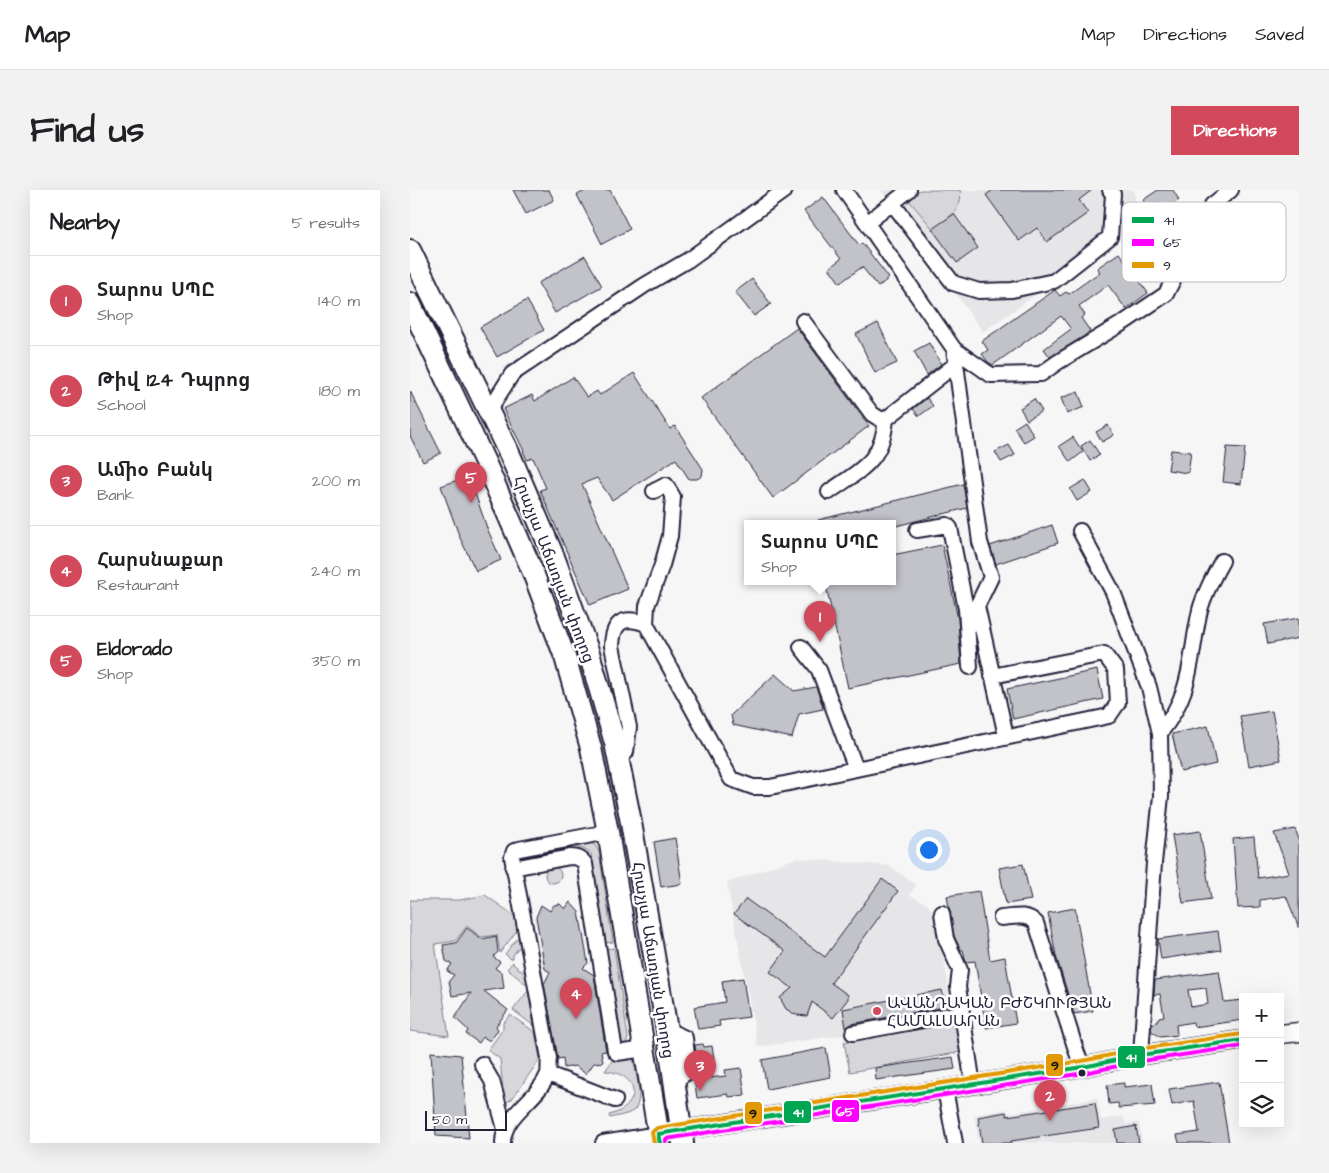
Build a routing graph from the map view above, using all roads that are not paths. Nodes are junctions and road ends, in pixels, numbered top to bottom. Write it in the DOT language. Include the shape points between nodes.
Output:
graph roads {
  1 [pos="784,190"];
  2 [pos="844,190"];
  3 [pos="909,190"];
  4 [pos="1110,190"];
  5 [pos="1231,190"];
  6 [pos="1216,202"];
  7 [pos="893,204"];
  8 [pos="867,223"];
  9 [pos="410,250"];
  10 [pos="1172,282"];
  11 [pos="410,303"];
  12 [pos="803,321"];
  13 [pos="954,349"];
  14 [pos="956,364"];
  15 [pos="488,412"];
  16 [pos="886,418"];
  17 [pos="654,491"];
  18 [pos="828,492"];
  19 [pos="917,530"];
  20 [pos="1080,531"];
  21 [pos="1222,561"];
  22 [pos="972,607"];
  23 [pos="646,624"];
  24 [pos="801,646"];
  25 [pos="970,666"];
  26 [pos="992,676"];
  27 [pos="1160,733"];
  28 [pos="1006,736"];
  29 [pos="618,761"];
  30 [pos="856,769"];
  31 [pos="608,832"];
  32 [pos="513,868"];
  33 [pos="942,913"];
  34 [pos="1001,918"];
  35 [pos="961,1013"];
  36 [pos="1299,1032"];
  37 [pos="853,1033"];
  38 [pos="1284,1034"];
  39 [pos="1239,1041"];
  40 [pos="645,1050"];
  41 [pos="1141,1055"];
  42 [pos="482,1064"];
  43 [pos="1083,1067"];
  44 [pos="548,1074"];
  45 [pos="973,1085"];
  46 [pos="946,1089"];
  47 [pos="615,1100"];
  48 [pos="504,1136"];
  49 [pos="682,1137"];
  50 [pos="659,1139"];
  51 [pos="603,1143"];
  52 [pos="955,1143"];
  1 -- 15 [label="street" via="688,260 512,374"];
  2 -- 8 [label="street"];
  3 -- 7 [label="street"];
  4 -- 7 [label="street" via="1113,194 1110,237 1054,281 1012,290 979,291 953,284"];
  5 -- 6 [label="street"];
  7 -- 8 [label="street"];
  8 -- 13 [label="street"];
  9 -- 15 [label="highway, Հրաչյա Աճառյան փողոց"];
  10 -- 13 [label="street" via="1166,294 1041,374 991,376"];
  11 -- 31 [label="highway, Հրաչյա Աճառյան փողոց" via="485,462 565,657 591,748"];
  12 -- 16 [label="street" via="872,414"];
  13 -- 14 [label="street"];
  14 -- 16 [label="street"];
  14 -- 22 [label="street" via="980,542 991,577"];
  15 -- 29 [label="highway, Հրաչյա Աճառյան փողոց" via="510,455 574,610"];
  16 -- 18 [label="street" via="882,442 869,463"];
  17 -- 23 [label="street" via="666,486 673,498 673,516 662,565 647,606"];
  19 -- 22 [label="street" via="947,524 950,528"];
  20 -- 27 [label="street" via="1114,592 1149,687"];
  21 -- 27 [label="street" via="1208,586 1200,611 1190,672 1180,704"];
  22 -- 25 [label="street"];
  22 -- 26 [label="street"];
  23 -- 29 [label="street" via="628,620 619,623 612,635 629,726 626,752"];
  23 -- 30 [label="street" via="732,779 753,787 770,787"];
  24 -- 30 [label="street" via="819,670"];
  26 -- 28 [label="street"];
  26 -- 28 [label="street" via="1104,654 1116,670 1118,703 1109,716"];
  27 -- 41 [label="street" via="1161,796"];
  28 -- 30 [label="street"];
  29 -- 49 [label="highway, Հրաչյա Աճառյան փողոց" via="667,1030"];
  31 -- 32 [label="street" via="520,849 512,857"];
  31 -- 40 [label="highway, Հրաչյա Աճառյան փողոց"];
  32 -- 40 [label="street" via="570,857 577,857 585,864 615,1051"];
  32 -- 44 [label="street" via="543,1025"];
  33 -- 35 [label="street" via="946,940 960,970"];
  34 -- 43 [label="street" via="1026,916 1036,923"];
  35 -- 37 [label="street"];
  35 -- 45 [label="street"];
  36 -- 38 [label="main road"];
  39 -- 41 [label="main road"];
  40 -- 50 [label="highway, Հրաչյա Աճառյան փողոց"];
  41 -- 43 [label="main road"];
  42 -- 48 [label="street" via="492,1081"];
  43 -- 45 [label="main road"];
  44 -- 47 [label="street"];
  44 -- 48 [label="street" via="510,1119"];
  45 -- 46 [label="main road"];
  46 -- 49 [label="main road"];
  46 -- 52 [label="street"];
  49 -- 50 [label="main road"];
  50 -- 51 [label="street"];
}
